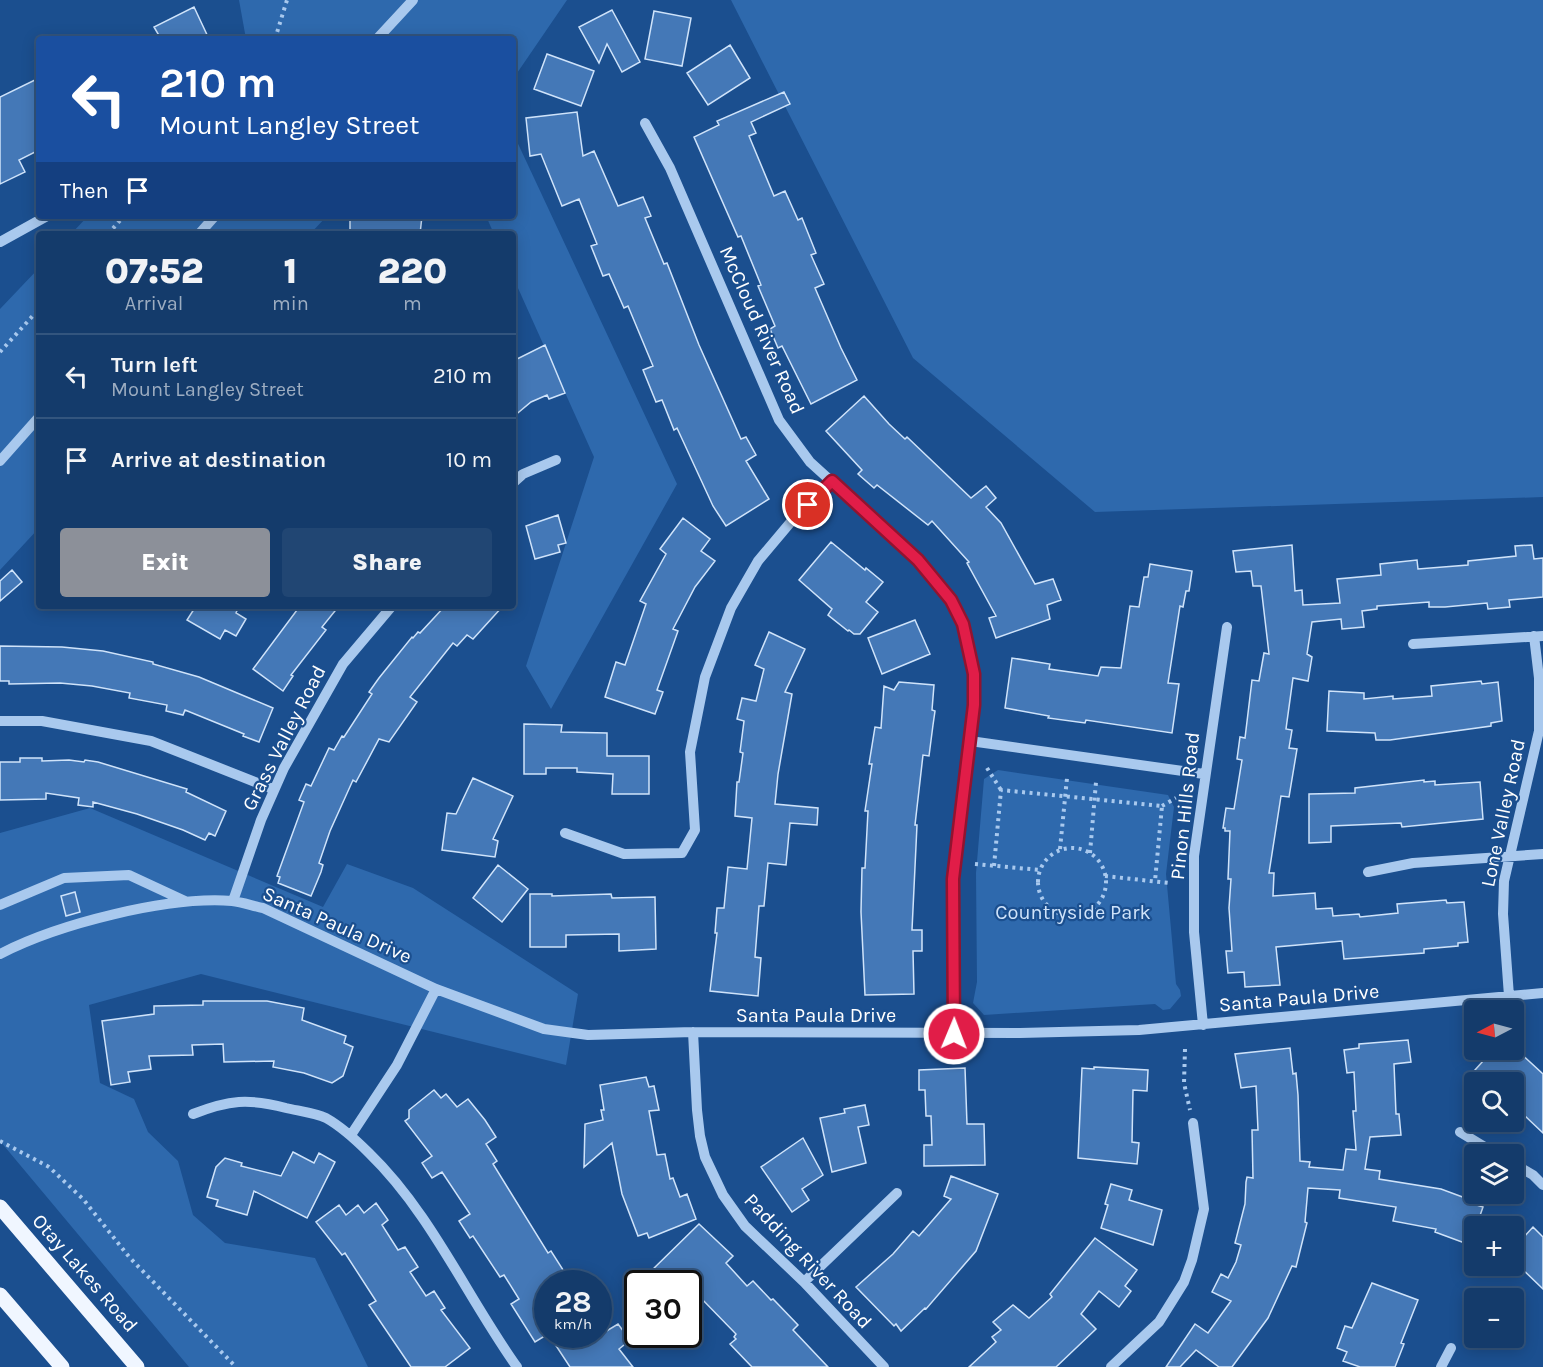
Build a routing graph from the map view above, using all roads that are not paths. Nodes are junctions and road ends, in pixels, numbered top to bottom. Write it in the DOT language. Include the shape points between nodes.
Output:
graph roads {
  1 [pos="413,0"];
  2 [pos="380,36"];
  3 [pos="645,123"];
  4 [pos="42,219"];
  5 [pos="212,219"];
  6 [pos="202,231"];
  7 [pos="0,242"];
  8 [pos="36,420"];
  9 [pos="556,460"];
  10 [pos="0,461"];
  11 [pos="516,480"];
  12 [pos="832,481"];
  13 [pos="389,609"];
  14 [pos="1227,627"];
  15 [pos="1539,636"];
  16 [pos="1413,644"];
  17 [pos="0,721"];
  18 [pos="970,741"];
  19 [pos="1204,774"];
  20 [pos="273,789"];
  21 [pos="565,833"];
  22 [pos="1543,854"];
  23 [pos="1510,857"];
  24 [pos="1368,872"];
  25 [pos="186,901"];
  26 [pos="233,901"];
  27 [pos="0,905"];
  28 [pos="0,954"];
  29 [pos="436,989"];
  30 [pos="1543,993"];
  31 [pos="1509,996"];
  32 [pos="1203,1025"];
  33 [pos="693,1032"];
  34 [pos="954,1034"];
  35 [pos="193,1114"];
  36 [pos="1193,1123"];
  37 [pos="1460,1132"];
  38 [pos="351,1135"];
  39 [pos="1480,1144"];
  40 [pos="1524,1170"];
  41 [pos="1543,1185"];
  42 [pos="897,1193"];
  43 [pos="0,1207"];
  44 [pos="804,1282"];
  45 [pos="0,1295"];
  46 [pos="1451,1348"];
  47 [pos="62,1367"];
  48 [pos="137,1367"];
  49 [pos="517,1367"];
  50 [pos="884,1367"];
  51 [pos="1111,1367"];
  52 [pos="1441,1367"];
  1 -- 2 [label="street"];
  3 -- 12 [label="street, McCloud River Road" via="670,168 779,420 810,462"];
  4 -- 7 [label="street"];
  5 -- 6 [label="street"];
  8 -- 10 [label="street"];
  9 -- 11 [label="street"];
  12 -- 18 [label="street, McCloud River Road" via="918,560 951,600 963,624 974,674"];
  12 -- 21 [label="street" via="758,561 731,608 705,677 690,752 695,830 682,854 624,854"];
  13 -- 20 [label="street, Grass Valley Road" via="343,664"];
  14 -- 19 [label="street, Pinon Hills Road"];
  15 -- 16 [label="street"];
  15 -- 23 [label="street, Lone Valley Road" via="1539,731"];
  17 -- 20 [label="street" via="42,721 151,741"];
  18 -- 19 [label="street"];
  18 -- 34 [label="street, McCloud River Road" via="953,879"];
  19 -- 32 [label="street, Pinon Hills Road" via="1194,867 1194,932"];
  20 -- 26 [label="street, Grass Valley Road"];
  22 -- 23 [label="street"];
  23 -- 24 [label="street" via="1413,863"];
  23 -- 31 [label="street, Lone Valley Road" via="1504,881 1503,914"];
  25 -- 26 [label="street, Santa Paula Drive"];
  25 -- 27 [label="street, Santa Paula Drive" via="129,875 64,878"];
  25 -- 28 [label="street, Santa Paula Drive" via="51,931"];
  26 -- 29 [label="street, Santa Paula Drive" via="263,908"];
  29 -- 33 [label="street, Santa Paula Drive" via="544,1029 588,1035"];
  29 -- 38 [label="street" via="397,1065"];
  30 -- 31 [label="street, Santa Paula Drive"];
  31 -- 32 [label="street, Santa Paula Drive"];
  32 -- 34 [label="street, Santa Paula Drive"];
  33 -- 34 [label="street, Santa Paula Drive"];
  33 -- 44 [label="street, Padding River Road" via="698,1123 713,1177 745,1226"];
  35 -- 38 [label="street" via="218,1104 273,1104 325,1118"];
  36 -- 51 [label="street" via="1203,1209 1192,1260 1184,1282 1159,1322"];
  37 -- 39 [label="street"];
  38 -- 49 [label="street" via="391,1174"];
  40 -- 41 [label="street"];
  42 -- 44 [label="street"];
  43 -- 48 [label="main road, Otay Lakes Road"];
  44 -- 50 [label="street, Padding River Road"];
  45 -- 47 [label="main road"];
  46 -- 52 [label="street"];
}
